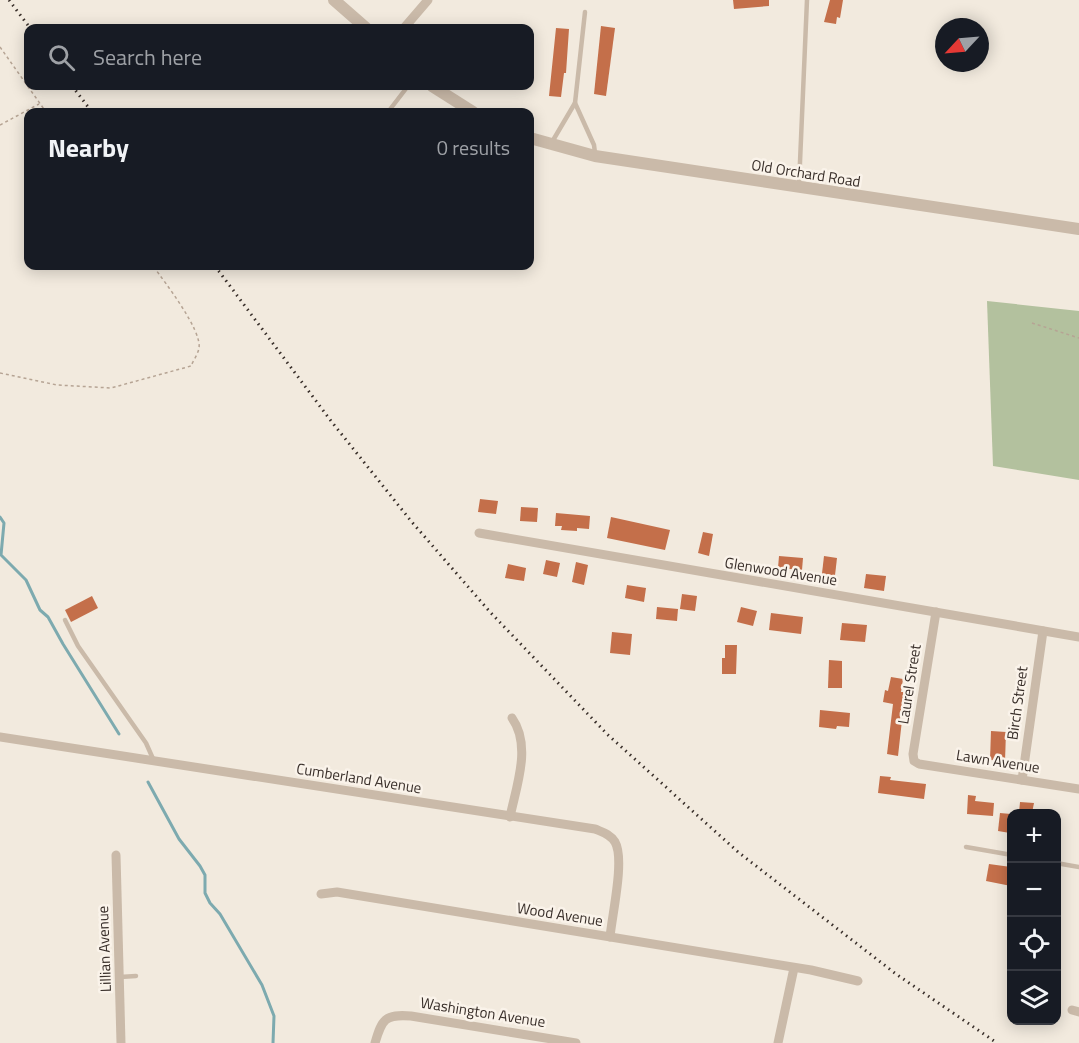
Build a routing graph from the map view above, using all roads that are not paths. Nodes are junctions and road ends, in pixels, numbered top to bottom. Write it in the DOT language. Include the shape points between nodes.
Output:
graph roads {
  1 [pos="334,0"];
  2 [pos="428,0"];
  3 [pos="807,0"];
  4 [pos="585,12"];
  5 [pos="361,24"];
  6 [pos="407,24"];
  7 [pos="405,90"];
  8 [pos="438,90"];
  9 [pos="575,103"];
  10 [pos="391,108"];
  11 [pos="467,108"];
  12 [pos="534,139"];
  13 [pos="552,145"];
  14 [pos="595,156"];
  15 [pos="799,188"];
  16 [pos="1079,229"];
  17 [pos="479,537"];
  18 [pos="936,612"];
  19 [pos="65,620"];
  20 [pos="1043,631"];
  21 [pos="1079,637"];
  22 [pos="512,718"];
  23 [pos="0,737"];
  24 [pos="154,761"];
  25 [pos="914,761"];
  26 [pos="1022,780"];
  27 [pos="1079,789"];
  28 [pos="510,817"];
  29 [pos="966,847"];
  30 [pos="1007,854"];
  31 [pos="116,855"];
  32 [pos="1061,864"];
  33 [pos="1079,867"];
  34 [pos="321,894"];
  35 [pos="610,937"];
  36 [pos="794,968"];
  37 [pos="136,976"];
  38 [pos="120,977"];
  39 [pos="858,981"];
  40 [pos="121,1043"];
  41 [pos="375,1043"];
  42 [pos="576,1043"];
  43 [pos="778,1043"];
  1 -- 5 [label="street"];
  2 -- 6 [label="street"];
  3 -- 15 [label="lane"];
  4 -- 9 [label="lane"];
  7 -- 10 [label="lane"];
  8 -- 11 [label="street"];
  9 -- 13 [label="lane"];
  9 -- 14 [label="lane"];
  12 -- 13 [label="street, Old Orchard Road"];
  13 -- 14 [label="street, Old Orchard Road"];
  14 -- 15 [label="street, Old Orchard Road"];
  15 -- 16 [label="street, Old Orchard Road"];
  17 -- 18 [label="street, Glenwood Avenue"];
  18 -- 20 [label="street, Glenwood Avenue"];
  18 -- 25 [label="street, Laurel Street"];
  19 -- 24 [label="lane"];
  20 -- 21 [label="street, Glenwood Avenue"];
  20 -- 26 [label="street, Birch Street"];
  22 -- 28 [label="street" via="520,736 521,758"];
  23 -- 24 [label="street, Cumberland Avenue"];
  24 -- 28 [label="street, Cumberland Avenue"];
  25 -- 26 [label="street, Lawn Avenue"];
  26 -- 27 [label="street, Lawn Avenue"];
  28 -- 35 [label="street, Cumberland Avenue" via="595,829 614,840 619,865"];
  29 -- 30 [label="lane"];
  31 -- 38 [label="street, Lillian Avenue"];
  32 -- 33 [label="lane"];
  34 -- 35 [label="street, Wood Avenue" via="337,892"];
  35 -- 36 [label="street, Wood Avenue"];
  36 -- 39 [label="street, Wood Avenue"];
  36 -- 43 [label="street"];
  37 -- 38 [label="lane"];
  38 -- 40 [label="street, Lillian Avenue"];
  41 -- 42 [label="street, Washington Avenue" via="385,1019 392,1016"];
}
